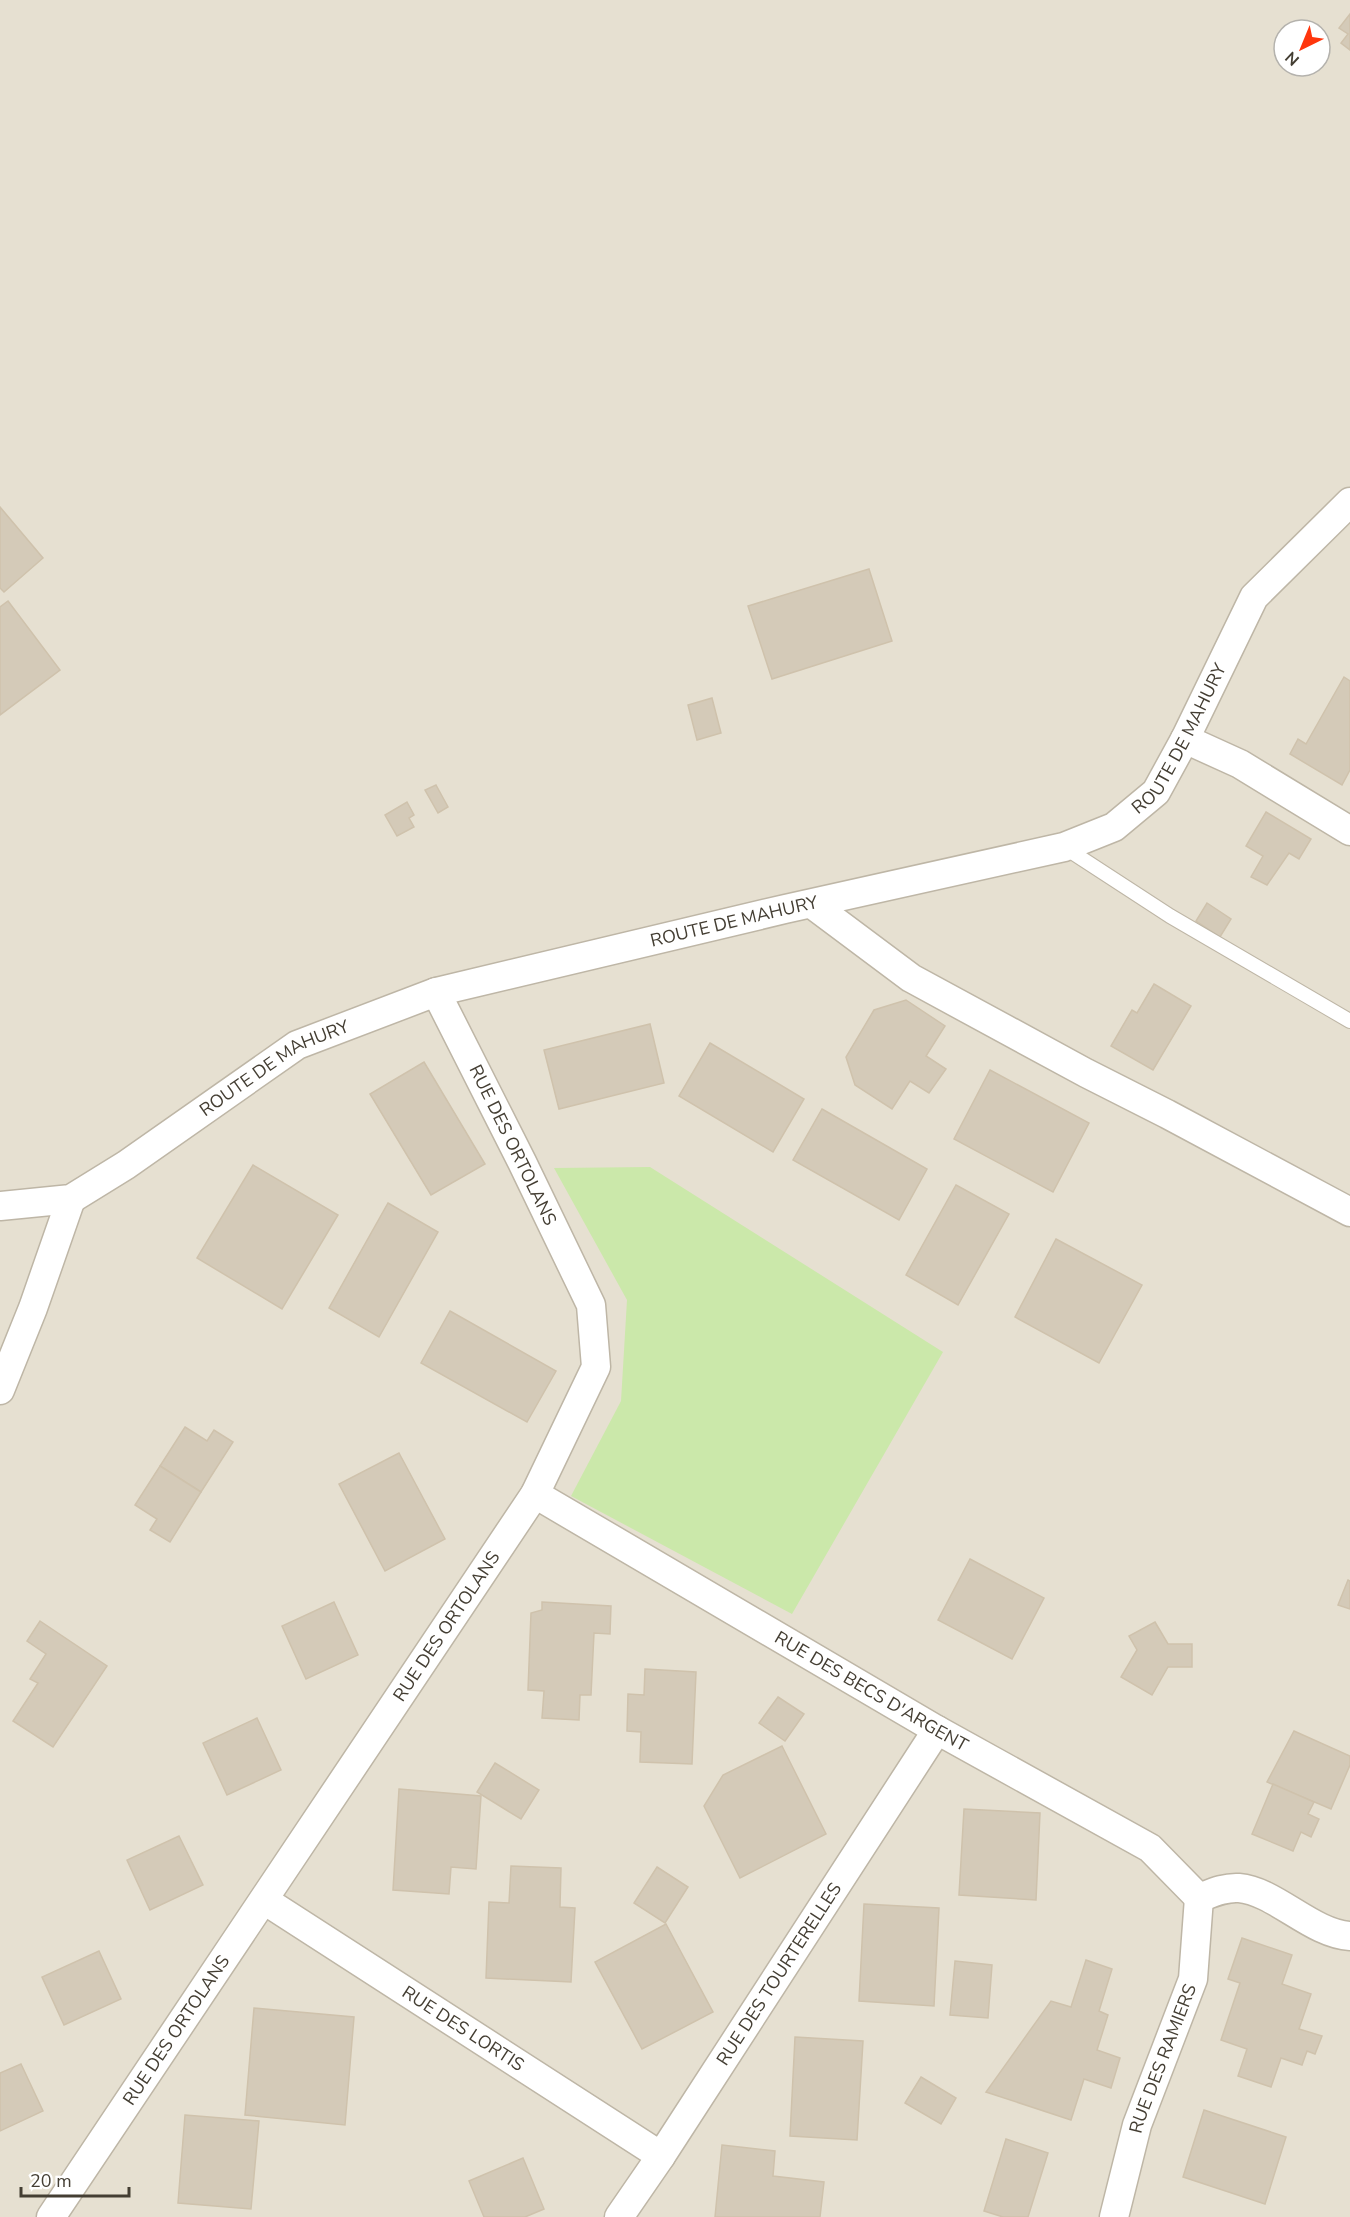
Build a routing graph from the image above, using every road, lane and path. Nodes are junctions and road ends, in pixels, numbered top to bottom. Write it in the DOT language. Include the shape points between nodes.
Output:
graph roads {
  1 [pos="1350,502"];
  2 [pos="1185,739"];
  3 [pos="1350,831"];
  4 [pos="1064,847"];
  5 [pos="812,904"];
  6 [pos="436,992"];
  7 [pos="1350,1021"];
  8 [pos="71,1199"];
  9 [pos="0,1206"];
  10 [pos="1350,1212"];
  11 [pos="0,1390"];
  12 [pos="536,1494"];
  13 [pos="937,1730"];
  14 [pos="1198,1898"];
  15 [pos="264,1900"];
  16 [pos="1350,1936"];
  17 [pos="661,2156"];
  18 [pos="51,2217"];
  19 [pos="619,2217"];
  20 [pos="1114,2217"];
  1 -- 2 [label="street, ROUTE DE MAHURY" via="1254,597"];
  2 -- 3 [label="street" via="1240,764"];
  2 -- 4 [label="street, ROUTE DE MAHURY" via="1156,792 1114,827"];
  4 -- 5 [label="street, ROUTE DE MAHURY"];
  4 -- 7 [label="lane" via="1170,916"];
  5 -- 6 [label="street, ROUTE DE MAHURY"];
  5 -- 10 [label="street" via="911,978"];
  6 -- 8 [label="street, ROUTE DE MAHURY" via="297,1045"];
  6 -- 12 [label="street, RUE DES ORTOLANS" via="591,1305 596,1367"];
  8 -- 9 [label="street, ROUTE DE MAHURY"];
  8 -- 11 [label="street"];
  12 -- 13 [label="street, RUE DES BECS D'ARGENT"];
  12 -- 15 [label="street, RUE DES ORTOLANS"];
  13 -- 14 [label="street, RUE DES BECS D'ARGENT" via="1150,1848"];
  13 -- 17 [label="street, RUE DES TOURTERELLES"];
  14 -- 16 [label="street" via="1239,1888 1331,1933"];
  14 -- 20 [label="street, RUE DES RAMIERS" via="1193,1979 1137,2125"];
  15 -- 17 [label="street, RUE DES LORTIS"];
  15 -- 18 [label="street, RUE DES ORTOLANS"];
  17 -- 19 [label="street, RUE DES TOURTERELLES"];
}
